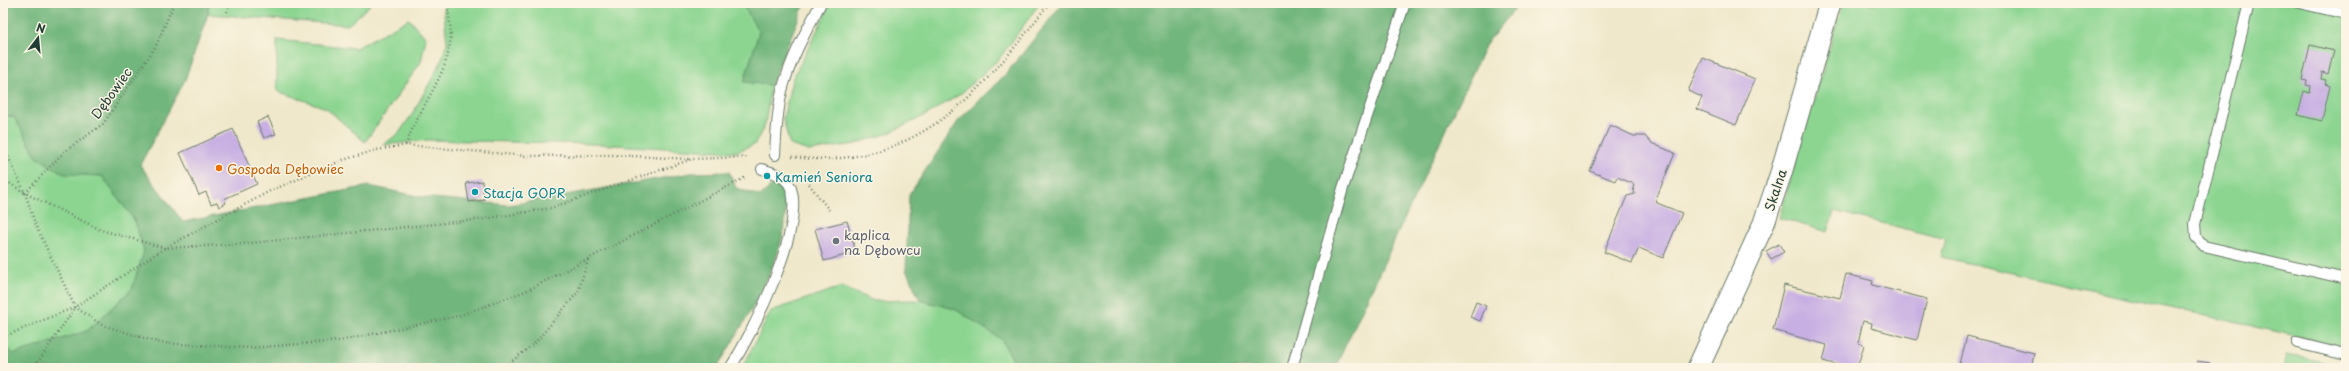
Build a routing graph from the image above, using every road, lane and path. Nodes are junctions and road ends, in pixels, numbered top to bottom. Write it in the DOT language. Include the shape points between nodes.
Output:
graph roads {
  1 [pos="174,3"];
  2 [pos="230,3"];
  3 [pos="448,3"];
  4 [pos="821,3"];
  5 [pos="1049,3"];
  6 [pos="1405,3"];
  7 [pos="1830,3"];
  8 [pos="2249,3"];
  9 [pos="2299,3"];
  10 [pos="227,12"];
  11 [pos="2346,14"];
  12 [pos="406,145"];
  13 [pos="3,146"];
  14 [pos="775,155"];
  15 [pos="692,159"];
  16 [pos="762,169"];
  17 [pos="3,179"];
  18 [pos="25,193"];
  19 [pos="165,248"];
  20 [pos="588,259"];
  21 [pos="2346,279"];
  22 [pos="75,307"];
  23 [pos="3,337"];
  24 [pos="2297,343"];
  25 [pos="2346,355"];
  26 [pos="31,368"];
  27 [pos="503,368"];
  28 [pos="730,368"];
  29 [pos="1292,368"];
  30 [pos="1698,368"];
  1 -- 18 [label="path, Dębowiec" via="156,46 103,124 64,152"];
  2 -- 10 [label="path"];
  3 -- 12 [label="path" via="450,43 446,63 412,126"];
  4 -- 14 [label="lane" via="795,55 782,90"];
  5 -- 14 [label="path" via="1004,62 963,103 933,127 897,145 862,156 819,161"];
  6 -- 29 [label="lane" via="1343,188"];
  7 -- 30 [label="street, Skalna" via="1784,165 1764,223"];
  8 -- 21 [label="lane" via="2195,224 2196,237 2204,246"];
  9 -- 11 [label="lane"];
  12 -- 15 [label="path" via="526,156 613,155"];
  12 -- 19 [label="path" via="377,150 328,167 270,192"];
  13 -- 18 [label="path"];
  14 -- 15 [label="path"];
  15 -- 19 [label="path" via="551,208 419,228"];
  16 -- 20 [label="path"];
  16 -- 28 [label="lane" via="776,174 789,184 792,210 786,245 772,286"];
  17 -- 18 [label="path"];
  18 -- 19 [label="path" via="101,230"];
  18 -- 22 [label="path" via="36,226"];
  19 -- 22 [label="path"];
  20 -- 22 [label="path" via="526,291 458,316 339,341 250,348 160,343 102,325"];
  20 -- 27 [label="path" via="578,292 535,343"];
  22 -- 23 [label="path"];
  22 -- 26 [label="path" via="40,359"];
  24 -- 25 [label="lane"];
}
